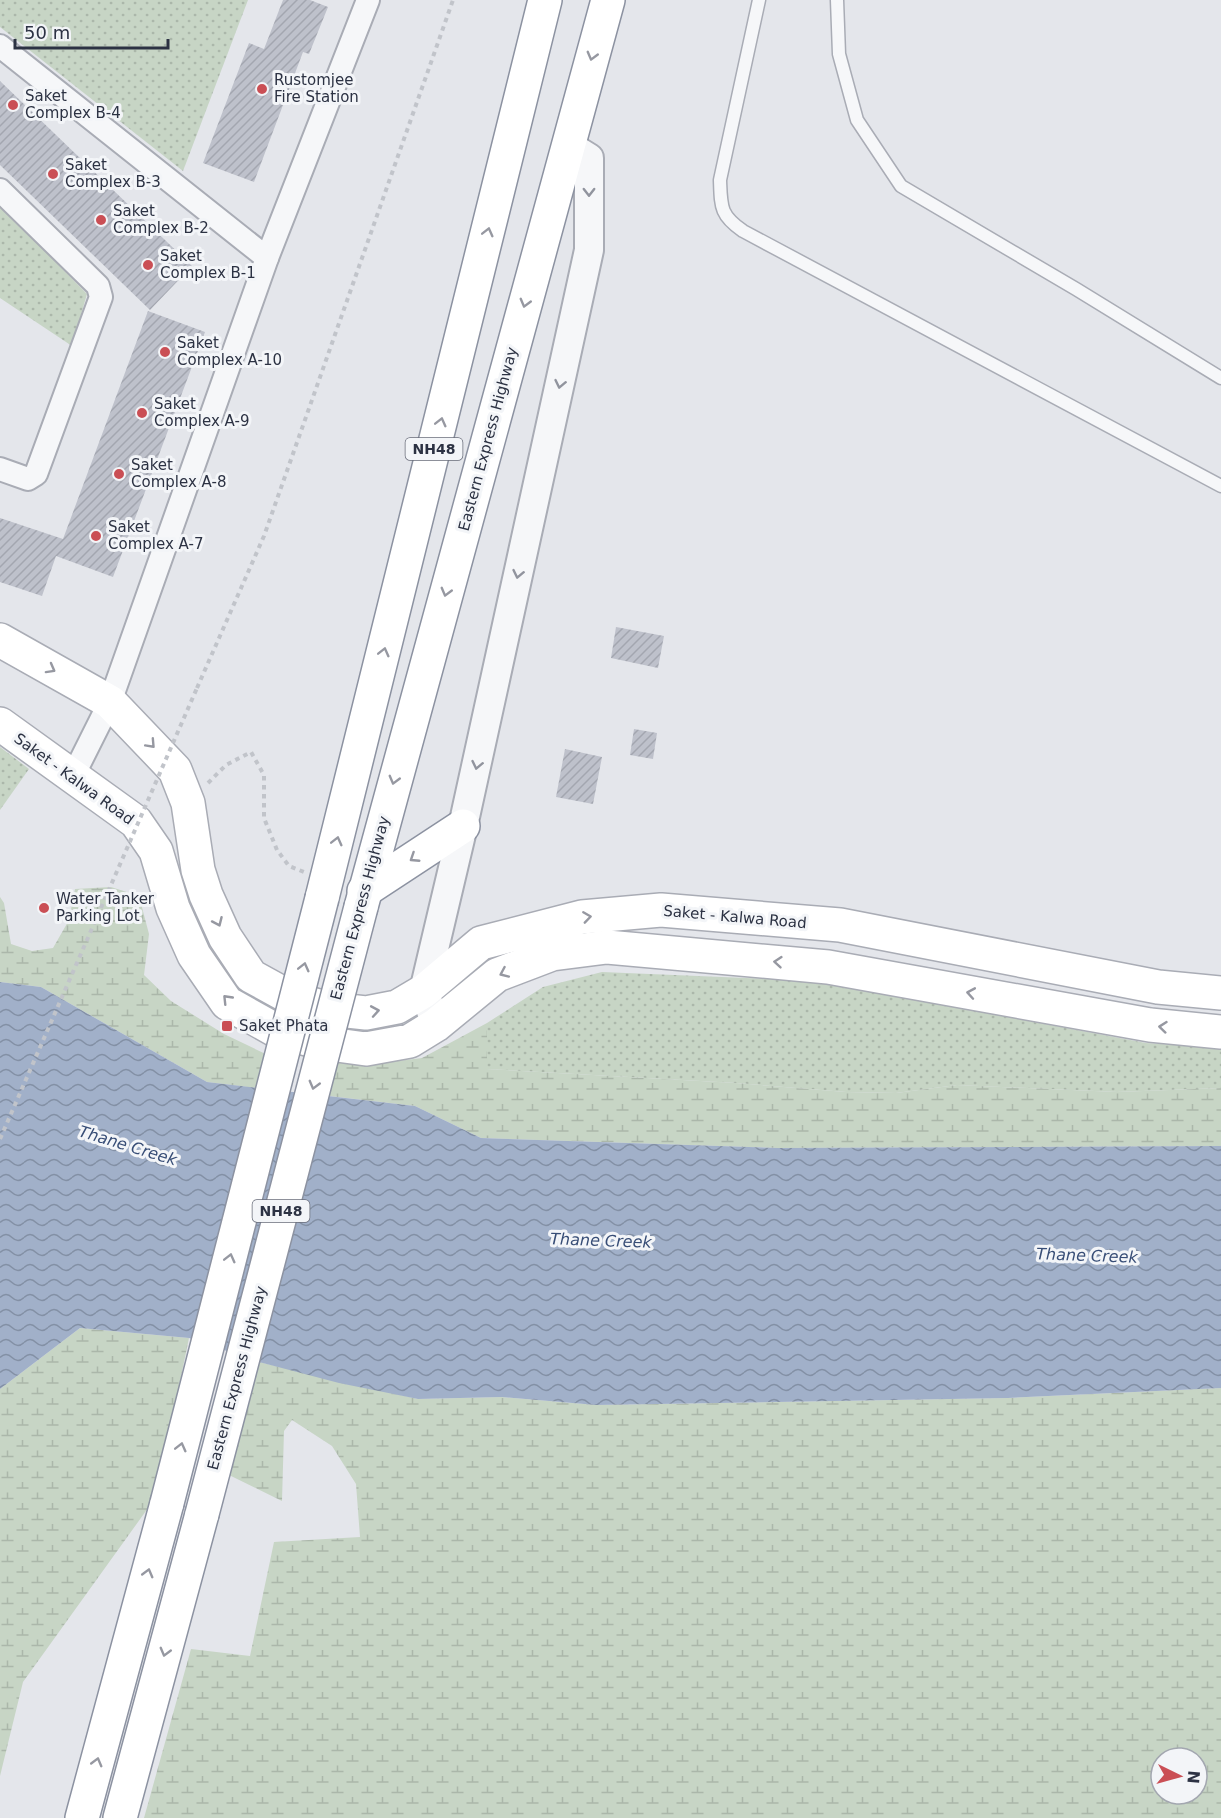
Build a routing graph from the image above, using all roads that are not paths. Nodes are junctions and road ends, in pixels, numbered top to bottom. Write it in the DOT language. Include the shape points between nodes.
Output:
graph roads {
  1 [pos="368,0"];
  2 [pos="545,0"];
  3 [pos="608,0"];
  4 [pos="759,0"];
  5 [pos="837,0"];
  6 [pos="0,46"];
  7 [pos="568,145"];
  8 [pos="0,190"];
  9 [pos="267,258"];
  10 [pos="1221,378"];
  11 [pos="0,469"];
  12 [pos="1221,486"];
  13 [pos="0,640"];
  14 [pos="110,702"];
  15 [pos="0,724"];
  16 [pos="72,778"];
  17 [pos="463,826"];
  18 [pos="362,899"];
  19 [pos="548,941"];
  20 [pos="1127,981"];
  21 [pos="424,991"];
  22 [pos="1221,993"];
  23 [pos="1120,1020"];
  24 [pos="436,1025"];
  25 [pos="1221,1032"];
  26 [pos="82,1818"];
  27 [pos="120,1818"];
  1 -- 9 [label="street"];
  26 -- 2 [label="main road, NH48, one-way, bridge" via="324,889"];
  3 -- 7 [label="main road, Eastern Express Highway / NH48, one-way"];
  4 -- 12 [label="lane" via="720,180 721,203 728,220"];
  5 -- 10 [label="lane" via="839,54 857,120 902,186"];
  6 -- 9 [label="street"];
  7 -- 17 [label="street, one-way" via="589,158 589,250"];
  7 -- 18 [label="main road, Eastern Express Highway / NH48, one-way"];
  8 -- 11 [label="street" via="98,286 101,297 36,474 28,479"];
  9 -- 14 [label="street"];
  13 -- 14 [label="main road, Saket - Kalwa Road, one-way"];
  14 -- 16 [label="street"];
  14 -- 21 [label="main road, Saket - Kalwa Road, one-way" via="175,770 188,803 198,870 206,895 225,937 251,976 291,998 328,1009 366,1013 397,1007"];
  15 -- 16 [label="main road, Saket - Kalwa Road"];
  24 -- 16 [label="main road, Saket - Kalwa Road, one-way" via="410,1041 366,1049 278,1031 227,1003 194,955 173,908 156,851 136,822"];
  17 -- 18 [label="main road, one-way"];
  17 -- 21 [label="street"];
  18 -- 27 [label="main road, Eastern Express Highway / NH48, one-way, bridge"];
  19 -- 20 [label="main road, Saket - Kalwa Road, one-way" via="582,917 661,910 840,926"];
  19 -- 21 [label="main road, Saket - Kalwa Road" via="481,943"];
  23 -- 19 [label="main road, Saket - Kalwa Road, one-way" via="828,967"];
  19 -- 24 [label="main road, Saket - Kalwa Road, one-way" via="497,975"];
  20 -- 22 [label="main road, Saket - Kalwa Road"];
  20 -- 23 [label="main road"];
  21 -- 24 [label="street"];
  25 -- 23 [label="main road, Saket - Kalwa Road, one-way"];
}
